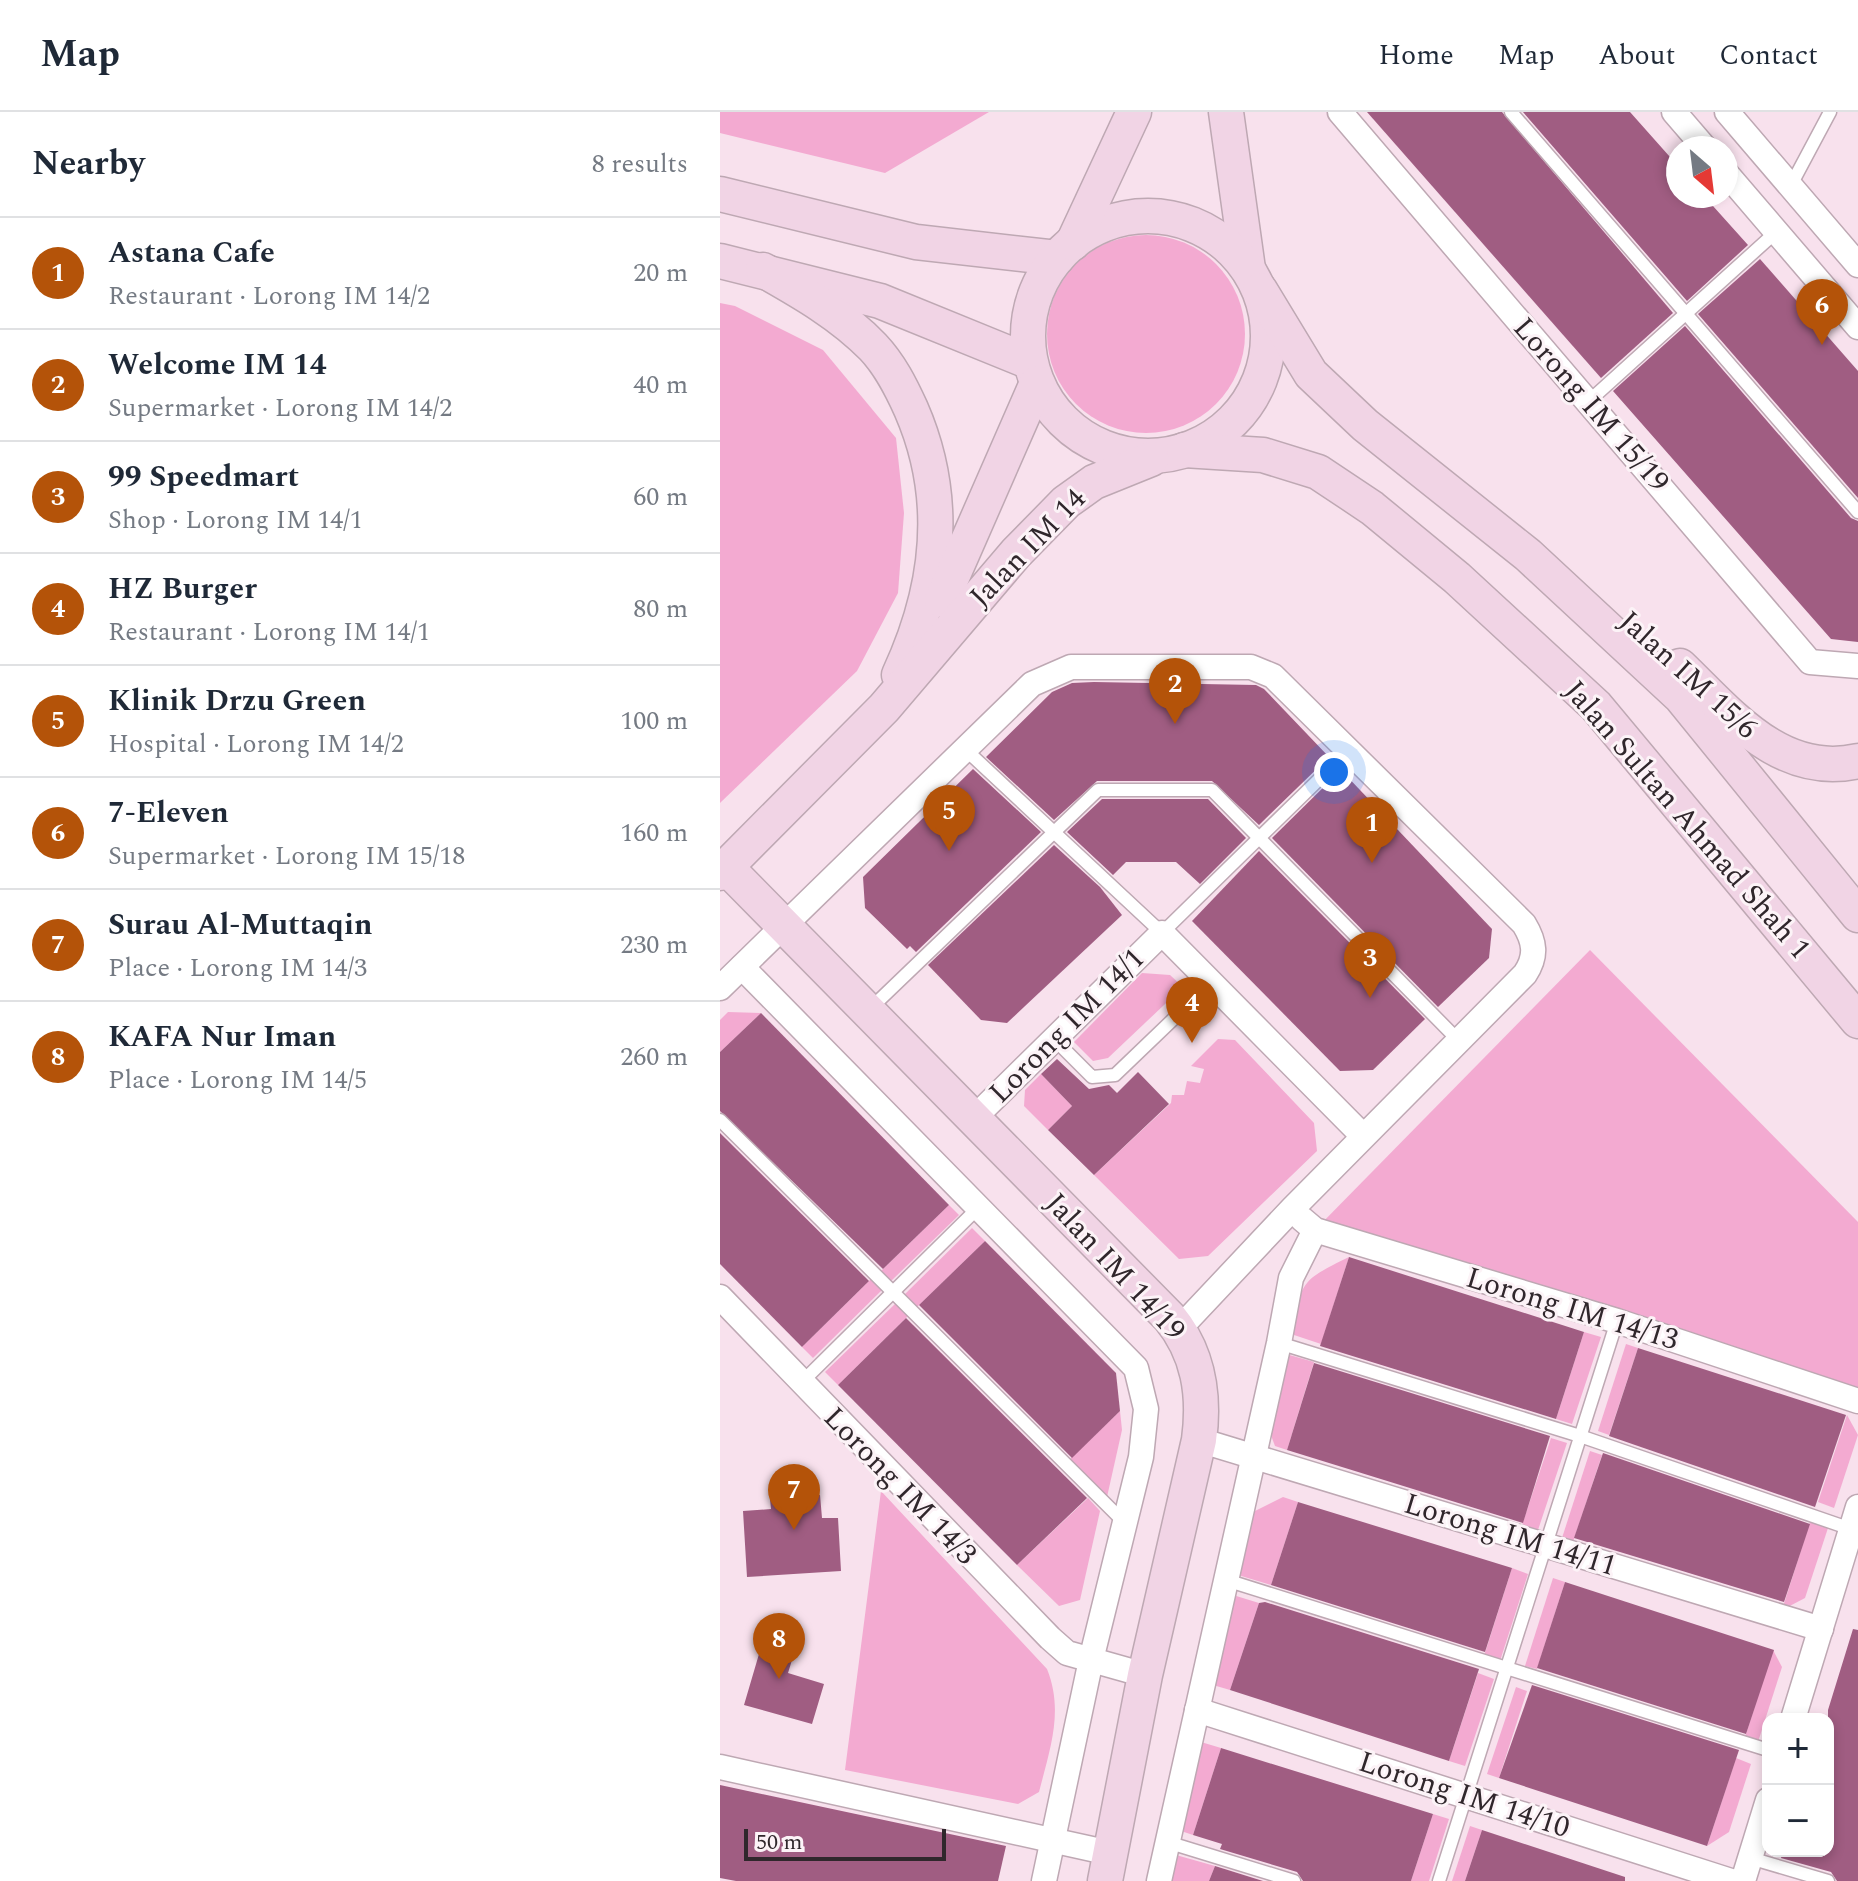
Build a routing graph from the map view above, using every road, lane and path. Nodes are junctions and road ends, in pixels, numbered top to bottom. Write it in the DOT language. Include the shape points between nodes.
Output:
graph roads {
  1 [pos="1134,112"];
  2 [pos="1226,112"];
  3 [pos="1340,112"];
  4 [pos="1511,112"];
  5 [pos="1674,112"];
  6 [pos="1727,112"];
  7 [pos="1830,112"];
  8 [pos="1695,136"];
  9 [pos="1738,187"];
  10 [pos="1790,187"];
  11 [pos="720,194"];
  12 [pos="1776,232"];
  13 [pos="1065,250"];
  14 [pos="720,261"];
  15 [pos="1858,265"];
  16 [pos="763,270"];
  17 [pos="1254,280"];
  18 [pos="1686,313"];
  19 [pos="1858,327"];
  20 [pos="1034,372"];
  21 [pos="1588,402"];
  22 [pos="1173,453"];
  23 [pos="1858,512"];
  24 [pos="1528,555"];
  25 [pos="1858,666"];
  26 [pos="915,671"];
  27 [pos="884,708"];
  28 [pos="967,751"];
  29 [pos="1348,751"];
  30 [pos="1858,761"];
  31 [pos="1054,832"];
  32 [pos="1259,838"];
  33 [pos="723,870"];
  34 [pos="1858,915"];
  35 [pos="785,928"];
  36 [pos="1162,933"];
  37 [pos="742,967"];
  38 [pos="1211,983"];
  39 [pos="720,988"];
  40 [pos="868,1011"];
  41 [pos="1858,1021"];
  42 [pos="1054,1039"];
  43 [pos="1459,1041"];
  44 [pos="974,1118"];
  45 [pos="720,1120"];
  46 [pos="1363,1136"];
  47 [pos="979,1207"];
  48 [pos="1292,1209"];
  49 [pos="1315,1230"];
  50 [pos="894,1291"];
  51 [pos="720,1297"];
  52 [pos="1617,1321"];
  53 [pos="1179,1329"];
  54 [pos="1279,1343"];
  55 [pos="800,1384"];
  56 [pos="1858,1401"];
  57 [pos="1580,1436"];
  58 [pos="1199,1440"];
  59 [pos="1253,1457"];
  60 [pos="1855,1518"];
  61 [pos="1125,1523"];
  62 [pos="1543,1545"];
  63 [pos="1226,1580"];
  64 [pos="1821,1629"];
  65 [pos="1091,1660"];
  66 [pos="1505,1667"];
  67 [pos="1145,1675"];
  68 [pos="1197,1710"];
  69 [pos="1795,1713"];
  70 [pos="1762,1748"];
  71 [pos="720,1767"];
  72 [pos="1465,1796"];
  73 [pos="1762,1820"];
  74 [pos="1053,1840"];
  75 [pos="1167,1842"];
  76 [pos="1108,1867"];
  77 [pos="1747,1870"];
  78 [pos="1044,1881"];
  79 [pos="1159,1881"];
  80 [pos="1294,1881"];
  81 [pos="1439,1881"];
  82 [pos="1731,1881"];
  83 [pos="1828,1881"];
  1 -- 13 [label="main road"];
  2 -- 17 [label="main road"];
  3 -- 21 [label="street, Lorong IM 15/19"];
  4 -- 18 [label="lane"];
  5 -- 8 [label="street"];
  6 -- 10 [label="street"];
  7 -- 10 [label="lane"];
  9 -- 12 [label="street"];
  10 -- 15 [label="street"];
  11 -- 13 [label="main road" via="916,242"];
  12 -- 18 [label="lane"];
  12 -- 19 [label="street"];
  13 -- 17 [label="main road" via="1091,231 1123,219 1178,219 1218,238"];
  13 -- 20 [label="main road" via="1044,276 1029,318"];
  14 -- 16 [label="main road"];
  16 -- 20 [label="main road" via="880,301"];
  16 -- 27 [label="main road" via="853,327 875,349 920,430 937,521 934,568 924,614"];
  17 -- 22 [label="main road" via="1269,336 1260,380 1238,416 1204,442"];
  17 -- 24 [label="main road" via="1311,374 1365,425"];
  18 -- 21 [label="lane"];
  18 -- 23 [label="lane"];
  20 -- 22 [label="main road" via="1061,420 1078,434 1118,452"];
  20 -- 26 [label="main road, Jalan IM 14"];
  21 -- 25 [label="street, Lorong IM 15/19" via="1810,662"];
  22 -- 26 [label="main road, Jalan IM 14" via="1115,471 1066,502"];
  22 -- 41 [label="main road, Jalan Sultan Ahmad Shah 1" via="1263,455 1318,472 1372,508 1457,578 1596,706"];
  24 -- 30 [label="main road, Jalan IM 15/6" via="1618,611 1754,737 1798,760"];
  24 -- 34 [label="main road" via="1681,697"];
  26 -- 27 [label="main road, Jalan IM 14"];
  27 -- 33 [label="main road, Jalan IM 14"];
  28 -- 29 [label="street" via="1032,684 1071,667 1263,670"];
  28 -- 31 [label="lane"];
  28 -- 35 [label="street"];
  29 -- 32 [label="lane"];
  29 -- 43 [label="street" via="1532,937 1533,963"];
  31 -- 32 [label="lane" via="1098,790 1212,790"];
  31 -- 36 [label="lane"];
  31 -- 40 [label="lane"];
  32 -- 36 [label="lane"];
  32 -- 43 [label="lane"];
  33 -- 35 [label="main road, Jalan IM 14/19"];
  35 -- 37 [label="street"];
  35 -- 40 [label="main road, Jalan IM 14/19"];
  36 -- 38 [label="street, Lorong IM 14/1"];
  36 -- 42 [label="street, Lorong IM 14/1"];
  37 -- 39 [label="street"];
  37 -- 47 [label="street, Jalan IM 14/19"];
  38 -- 42 [label="lane" via="1115,1075 1092,1077"];
  38 -- 46 [label="street, Lorong IM 14/1"];
  40 -- 44 [label="main road, Jalan IM 14/19"];
  42 -- 44 [label="street, Lorong IM 14/1"];
  43 -- 46 [label="street"];
  44 -- 53 [label="main road, Jalan IM 14/19"];
  45 -- 50 [label="lane"];
  46 -- 48 [label="street"];
  47 -- 50 [label="lane"];
  47 -- 61 [label="street, Jalan IM 14/19" via="1136,1368 1146,1409"];
  48 -- 49 [label="street, Lorong IM 14/13"];
  48 -- 53 [label="street"];
  49 -- 52 [label="street, Lorong IM 14/13"];
  49 -- 54 [label="street" via="1291,1278"];
  50 -- 55 [label="lane"];
  50 -- 61 [label="lane"];
  51 -- 55 [label="street, Lorong IM 14/3"];
  52 -- 56 [label="street, Lorong IM 14/13"];
  52 -- 57 [label="lane"];
  53 -- 58 [label="main road, Jalan IM 14/19" via="1202,1394"];
  54 -- 57 [label="lane"];
  54 -- 59 [label="street"];
  55 -- 65 [label="street, Lorong IM 14/3" via="1036,1624 1067,1653"];
  57 -- 60 [label="lane"];
  57 -- 62 [label="lane"];
  58 -- 59 [label="street, Lorong IM 14/11"];
  58 -- 67 [label="main road, Jalan IM 14/19"];
  59 -- 62 [label="street, Lorong IM 14/11"];
  59 -- 63 [label="street"];
  60 -- 64 [label="street"];
  61 -- 65 [label="street, Jalan IM 14/19"];
  62 -- 64 [label="street, Lorong IM 14/11"];
  62 -- 66 [label="lane"];
  63 -- 66 [label="lane"];
  63 -- 68 [label="street"];
  64 -- 69 [label="street"];
  65 -- 67 [label="street, Lorong IM 14/3"];
  65 -- 74 [label="street, Jalan IM 14/19"];
  66 -- 70 [label="lane"];
  66 -- 72 [label="lane"];
  67 -- 76 [label="main road, Jalan IM 14/19"];
  68 -- 72 [label="street, Lorong IM 14/10"];
  68 -- 75 [label="street"];
  71 -- 74 [label="street"];
  72 -- 81 [label="lane"];
  72 -- 82 [label="street, Lorong IM 14/10"];
  73 -- 77 [label="street"];
  74 -- 76 [label="street"];
  74 -- 78 [label="street, Jalan IM 14/19"];
  75 -- 79 [label="street"];
  75 -- 80 [label="lane"];
  77 -- 83 [label="lane"];
}
